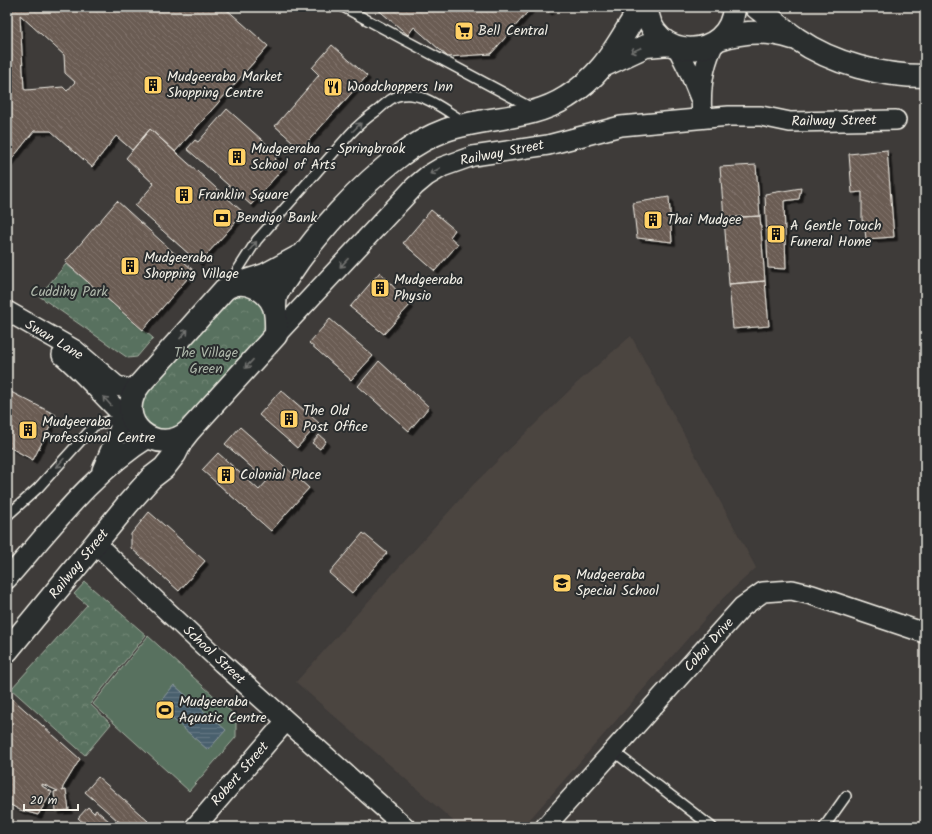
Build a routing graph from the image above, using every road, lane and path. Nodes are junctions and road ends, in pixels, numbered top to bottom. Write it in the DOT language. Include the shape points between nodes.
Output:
graph roads {
  1 [pos="343,7"];
  2 [pos="640,7"];
  3 [pos="647,7"];
  4 [pos="734,7"];
  5 [pos="756,7"];
  6 [pos="717,40"];
  7 [pos="798,40"];
  8 [pos="674,46"];
  9 [pos="605,65"];
  10 [pos="925,76"];
  11 [pos="701,99"];
  12 [pos="539,110"];
  13 [pos="702,118"];
  14 [pos="896,120"];
  15 [pos="469,124"];
  16 [pos="302,255"];
  17 [pos="232,286"];
  18 [pos="7,311"];
  19 [pos="275,311"];
  20 [pos="29,324"];
  21 [pos="276,335"];
  22 [pos="137,418"];
  23 [pos="189,431"];
  24 [pos="98,477"];
  25 [pos="151,478"];
  26 [pos="7,516"];
  27 [pos="96,544"];
  28 [pos="7,579"];
  29 [pos="925,632"];
  30 [pos="7,651"];
  31 [pos="286,721"];
  32 [pos="613,751"];
  33 [pos="846,796"];
  34 [pos="195,827"];
  35 [pos="405,827"];
  36 [pos="545,827"];
  37 [pos="712,827"];
  38 [pos="824,827"];
  1 -- 12 [label="lane" via="496,90"];
  2 -- 9 [label="street"];
  3 -- 8 [label="street" via="654,30"];
  4 -- 6 [label="street" via="729,26"];
  5 -- 7 [label="street"];
  6 -- 7 [label="street" via="734,34 755,32 773,33"];
  6 -- 8 [label="street" via="700,48"];
  6 -- 11 [label="street" via="708,60"];
  7 -- 10 [label="street" via="853,65 885,73"];
  8 -- 9 [label="street, one-way" via="646,46"];
  8 -- 11 [label="street"];
  9 -- 12 [label="street" via="573,94"];
  11 -- 13 [label="street"];
  12 -- 15 [label="street"];
  13 -- 14 [label="street, Railway Street" via="761,116 790,122"];
  13 -- 21 [label="street, Railway Street, one-way" via="621,126 534,148 473,156 449,164 415,186"];
  15 -- 16 [label="street" via="440,132 396,158 356,195"];
  17 -- 15 [label="lane, one-way" via="247,253 257,240 359,124 390,100 400,96 415,96 443,108"];
  16 -- 17 [label="street" via="266,275"];
  16 -- 19 [label="street" via="277,294"];
  17 -- 19 [label="street" via="251,285 264,293"];
  22 -- 17 [label="street, one-way"];
  18 -- 20 [label="street, Swan Lane"];
  19 -- 21 [label="street"];
  22 -- 20 [label="street, one-way"];
  20 -- 22 [label="street, Swan Lane" via="75,350 117,386 129,389"];
  21 -- 23 [label="street, Railway Street, one-way"];
  22 -- 23 [label="street, Railway Street" via="172,441"];
  22 -- 24 [label="street"];
  22 -- 24 [label="street" via="130,450"];
  22 -- 25 [label="street" via="154,458"];
  22 -- 26 [label="lane, one-way" via="109,421 94,426 38,488"];
  23 -- 25 [label="street, Railway Street" via="171,460 162,471"];
  24 -- 28 [label="street"];
  25 -- 27 [label="street, Railway Street"];
  27 -- 30 [label="street, Railway Street"];
  27 -- 31 [label="street, School Street"];
  29 -- 32 [label="street, Cobai Drive" via="792,590 763,592 748,601"];
  31 -- 34 [label="street, Robert Street"];
  31 -- 35 [label="street, School Street"];
  32 -- 36 [label="street, Cobai Drive"];
  32 -- 37 [label="lane"];
  33 -- 38 [label="lane"];
}
